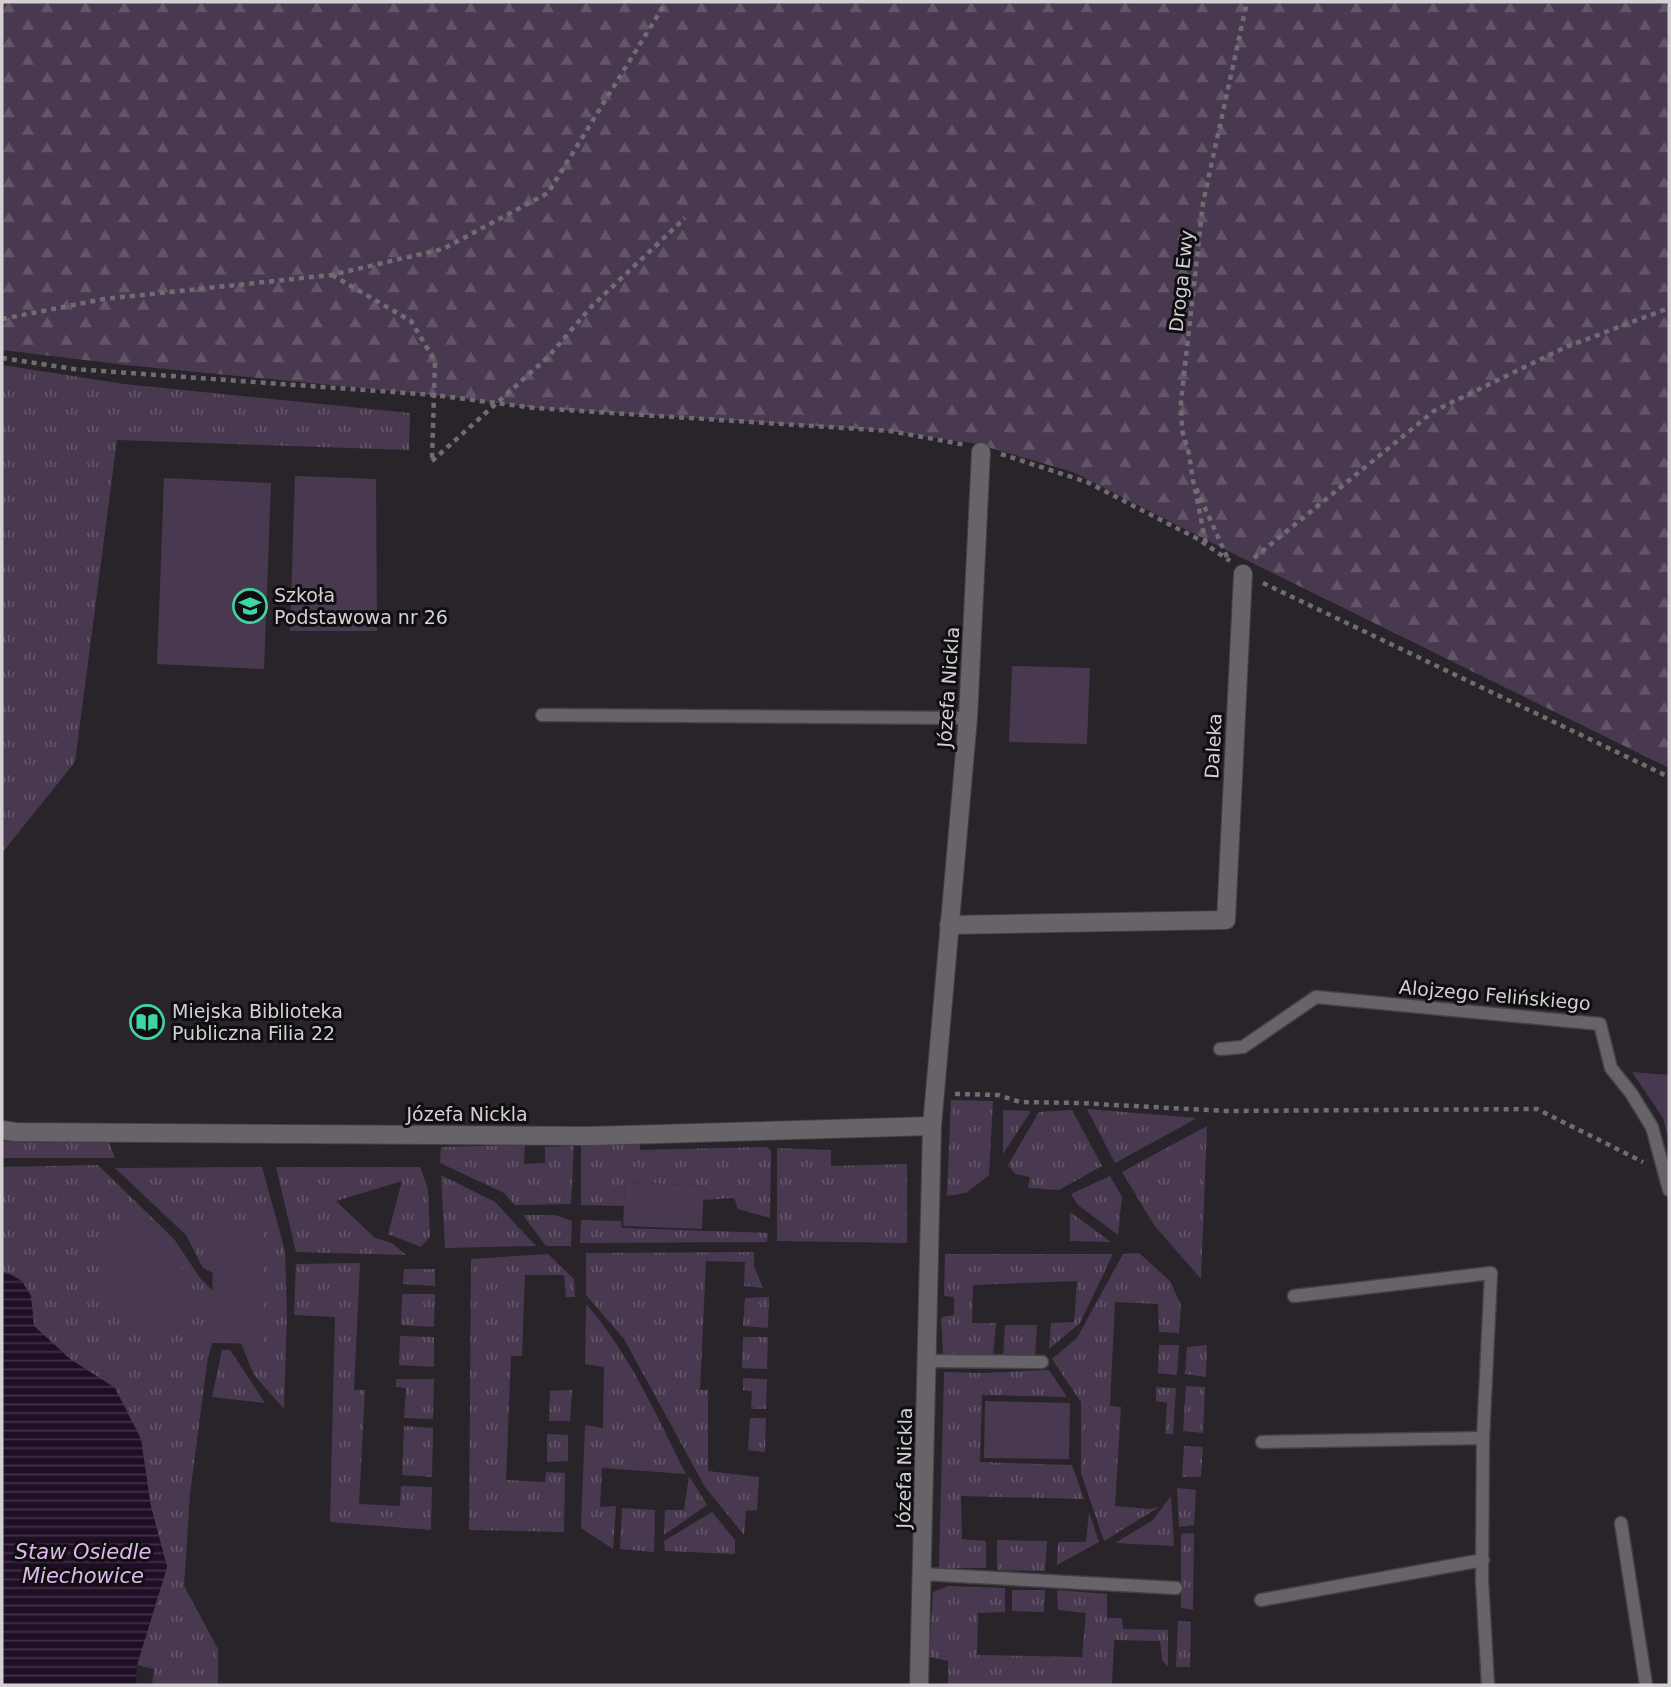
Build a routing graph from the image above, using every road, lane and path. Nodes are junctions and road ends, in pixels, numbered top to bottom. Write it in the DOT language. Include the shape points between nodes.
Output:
graph roads {
  1 [pos="666,2"];
  2 [pos="1247,2"];
  3 [pos="685,218"];
  4 [pos="331,275"];
  5 [pos="1669,308"];
  6 [pos="2,319"];
  7 [pos="2,358"];
  8 [pos="434,395"];
  9 [pos="496,403"];
  10 [pos="980,449"];
  11 [pos="1194,481"];
  12 [pos="1206,544"];
  13 [pos="1228,559"];
  14 [pos="1245,568"];
  15 [pos="542,715"];
  16 [pos="968,718"];
  17 [pos="1669,777"];
  18 [pos="949,925"];
  19 [pos="1220,1049"];
  20 [pos="934,1094"];
  21 [pos="932,1126"];
  22 [pos="2,1130"];
  23 [pos="1664,1172"];
  24 [pos="1669,1190"];
  25 [pos="1294,1296"];
  26 [pos="927,1361"];
  27 [pos="1042,1362"];
  28 [pos="1483,1438"];
  29 [pos="1262,1442"];
  30 [pos="1621,1523"];
  31 [pos="1483,1560"];
  32 [pos="923,1574"];
  33 [pos="1176,1588"];
  34 [pos="1261,1600"];
  35 [pos="919,1685"];
  36 [pos="1488,1685"];
  37 [pos="1646,1685"];
  1 -- 4 [label="path" via="548,193 443,249"];
  2 -- 11 [label="path, Droga Ewy" via="1203,202 1181,402 1182,430"];
  3 -- 9 [label="path" via="592,306 547,358"];
  4 -- 6 [label="path" via="104,299"];
  4 -- 8 [label="path" via="411,321 435,361"];
  5 -- 14 [label="path" via="1566,346 1434,411"];
  7 -- 8 [label="path" via="74,369"];
  8 -- 9 [label="path"];
  8 -- 9 [label="path" via="432,461"];
  9 -- 10 [label="path" via="890,431"];
  10 -- 12 [label="path" via="1087,482"];
  10 -- 16 [label="street, Józefa Nickla"];
  11 -- 12 [label="path"];
  11 -- 13 [label="path, Droga Ewy"];
  12 -- 13 [label="path"];
  13 -- 14 [label="path"];
  14 -- 17 [label="path"];
  14 -- 18 [label="street, Daleka" via="1226,920"];
  15 -- 16 [label="lane"];
  16 -- 18 [label="street, Józefa Nickla"];
  18 -- 20 [label="street, Józefa Nickla"];
  19 -- 23 [label="lane, Alojzego Felińskiego" via="1243,1047 1316,997 1600,1024 1611,1069 1632,1093 1651,1127"];
  20 -- 21 [label="street, Józefa Nickla"];
  20 -- 23 [label="path" via="1218,1111 1537,1109"];
  21 -- 22 [label="street, Józefa Nickla" via="589,1136"];
  21 -- 26 [label="street, Józefa Nickla"];
  23 -- 24 [label="lane, Alojzego Felińskiego"];
  25 -- 28 [label="lane" via="1491,1273"];
  26 -- 27 [label="lane"];
  26 -- 32 [label="street, Józefa Nickla"];
  28 -- 29 [label="lane"];
  28 -- 31 [label="lane"];
  30 -- 37 [label="lane"];
  31 -- 34 [label="lane"];
  31 -- 36 [label="lane"];
  32 -- 33 [label="lane"];
  32 -- 35 [label="street, Józefa Nickla"];
}
